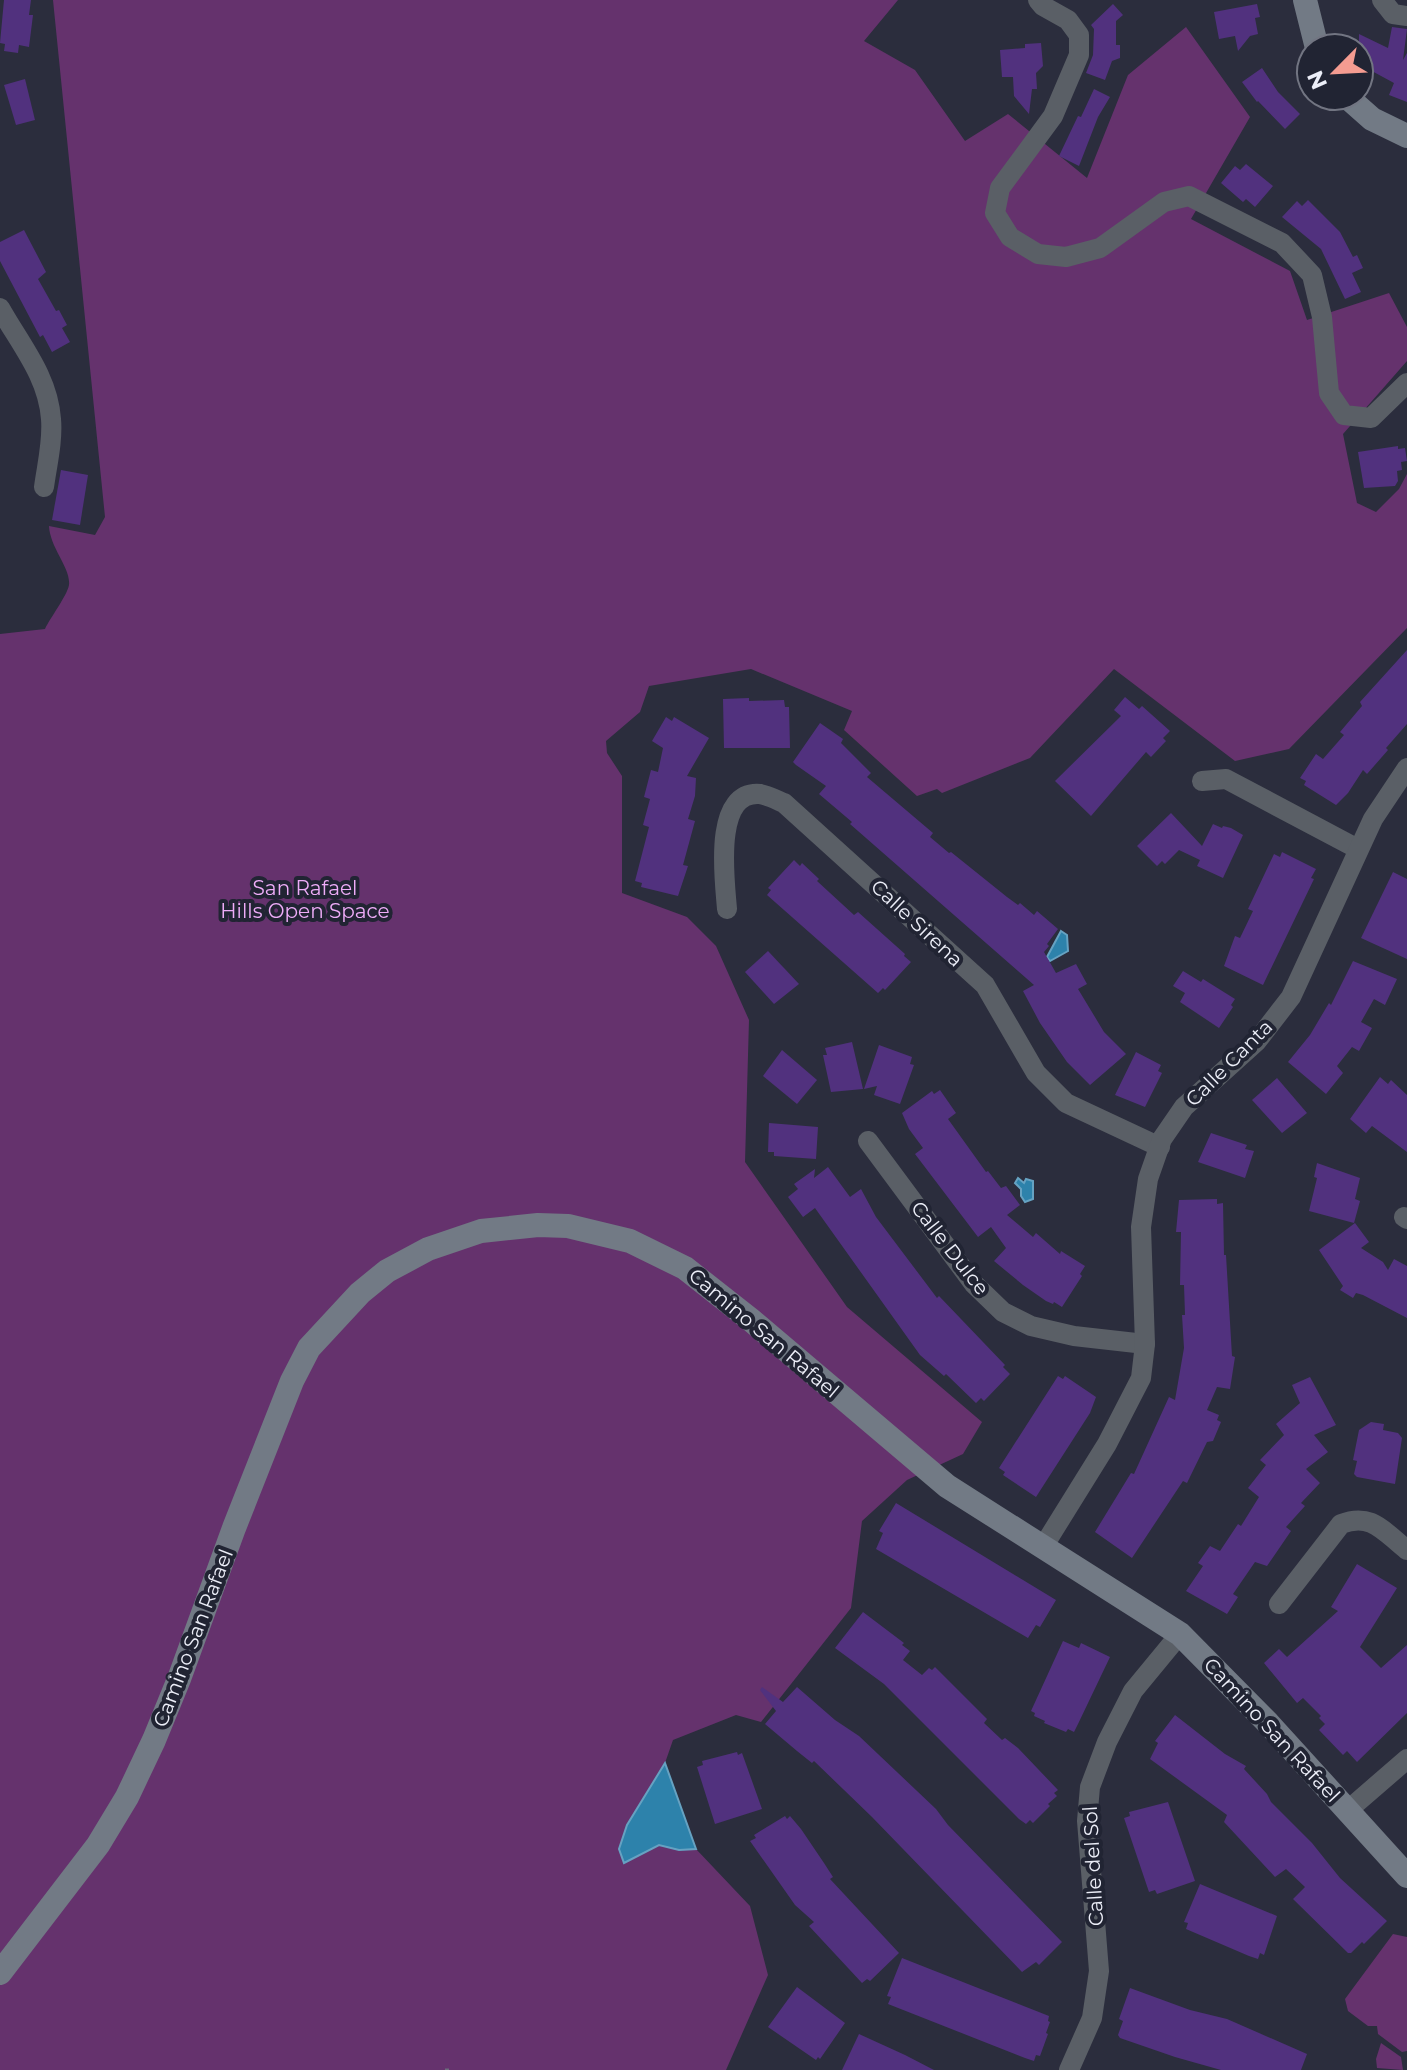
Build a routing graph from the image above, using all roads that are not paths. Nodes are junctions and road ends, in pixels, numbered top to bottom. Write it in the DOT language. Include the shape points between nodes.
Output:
graph roads {
  1 [pos="1038,0"];
  2 [pos="1305,0"];
  3 [pos="1382,0"];
  4 [pos="1407,16"];
  5 [pos="1313,32"];
  6 [pos="1364,112"];
  7 [pos="1407,136"];
  8 [pos="0,308"];
  9 [pos="1407,383"];
  10 [pos="44,487"];
  11 [pos="1407,768"];
  12 [pos="1202,781"];
  13 [pos="1358,849"];
  14 [pos="727,909"];
  15 [pos="868,1141"];
  16 [pos="1160,1147"];
  17 [pos="1145,1344"];
  18 [pos="1043,1547"];
  19 [pos="1407,1550"];
  20 [pos="1279,1604"];
  21 [pos="1180,1634"];
  22 [pos="1407,1759"];
  23 [pos="1347,1811"];
  24 [pos="1407,1876"];
  25 [pos="0,1973"];
  26 [pos="1069,2070"];
  1 -- 9 [label="street" via="1068,20 1079,35 1079,55 1053,116 1000,188 995,213 1010,237 1038,254 1066,257 1100,248 1164,202 1189,196 1282,243 1312,275 1329,393 1344,415 1371,418"];
  2 -- 5 [label="street"];
  3 -- 4 [label="street" via="1393,14"];
  6 -- 7 [label="street"];
  8 -- 10 [label="street" via="32,358 46,392 52,421"];
  11 -- 13 [label="street, Calle Canta"];
  12 -- 13 [label="street" via="1226,779"];
  13 -- 16 [label="street, Calle Canta" via="1291,997 1257,1041 1184,1107"];
  14 -- 16 [label="street, Calle Sirena" via="723,845 730,814 743,799 759,794 784,803 985,985 1036,1073 1066,1103"];
  15 -- 17 [label="street, Calle Dulce" via="974,1284 1003,1312 1031,1326 1074,1336"];
  16 -- 17 [label="street, Calle Canta" via="1148,1179 1141,1227"];
  17 -- 18 [label="street, Calle Canta" via="1141,1378"];
  18 -- 21 [label="street, Camino San Rafael"];
  18 -- 25 [label="street, Camino San Rafael" via="947,1486 716,1291 660,1253 593,1231 538,1225 481,1231 428,1249 360,1293 309,1348 127,1797 98,1845"];
  19 -- 20 [label="street" via="1371,1521 1341,1524"];
  21 -- 23 [label="street, Camino San Rafael"];
  21 -- 26 [label="street, Calle del Sol" via="1133,1691 1090,1787 1087,1821 1099,1971 1092,2018"];
  22 -- 23 [label="street"];
  23 -- 24 [label="street, Camino San Rafael"];
}
